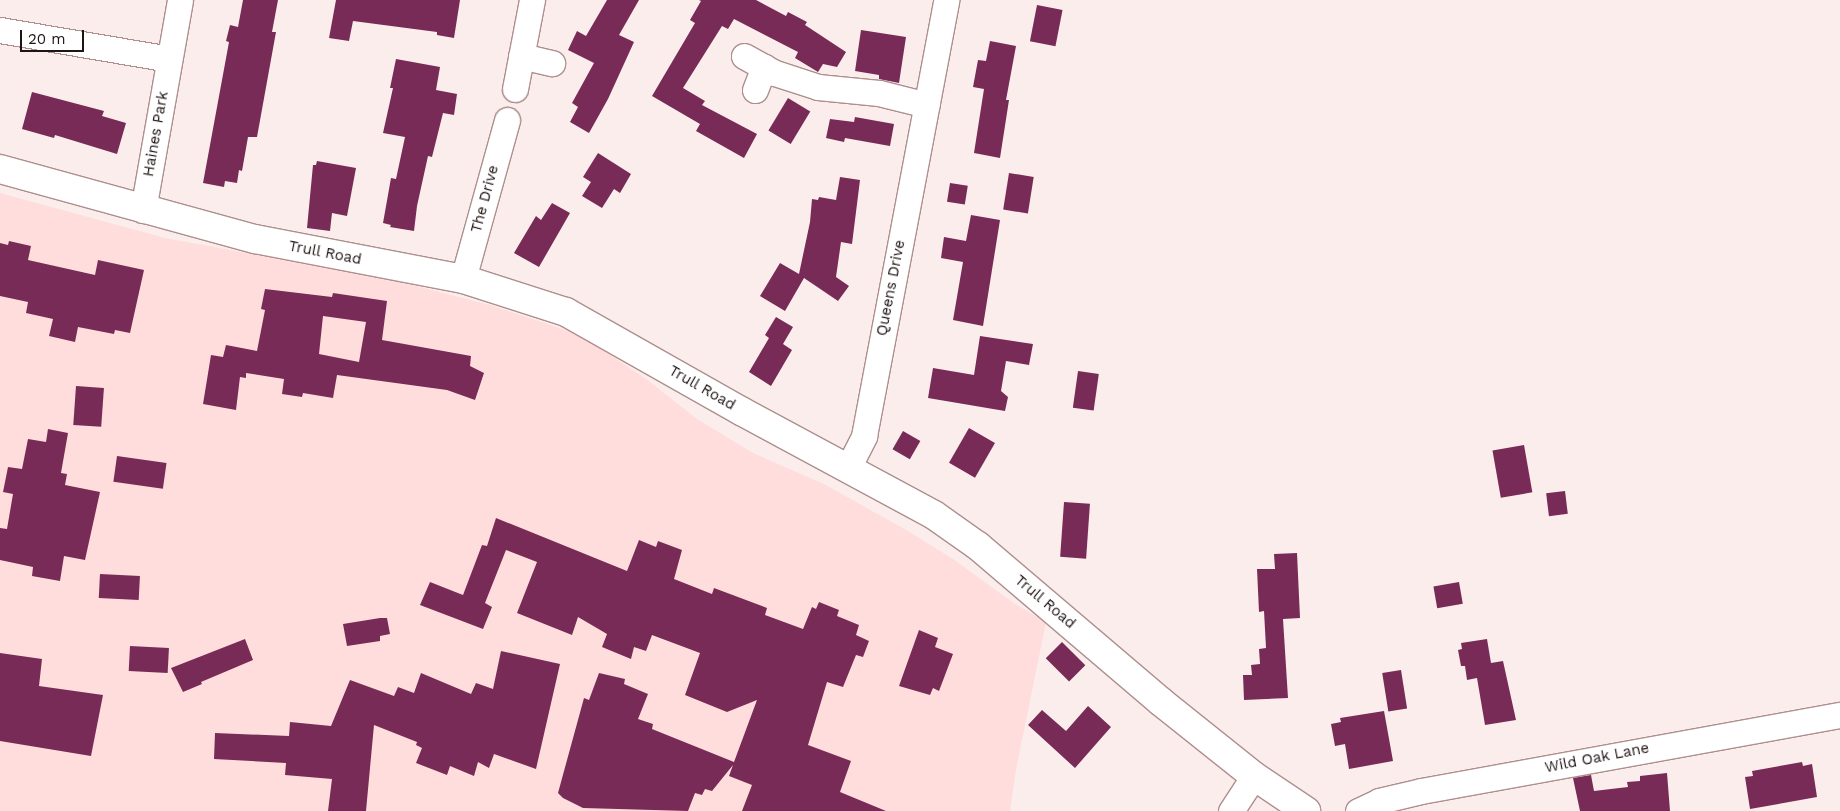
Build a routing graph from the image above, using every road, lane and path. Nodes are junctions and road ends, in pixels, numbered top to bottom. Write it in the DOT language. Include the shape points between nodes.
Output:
graph roads {
  1 [pos="180,0"];
  2 [pos="532,0"];
  3 [pos="946,0"];
  4 [pos="0,30"];
  5 [pos="521,56"];
  6 [pos="169,58"];
  7 [pos="552,64"];
  8 [pos="515,89"];
  9 [pos="755,90"];
  10 [pos="927,105"];
  11 [pos="507,120"];
  12 [pos="0,170"];
  13 [pos="143,210"];
  14 [pos="463,279"];
  15 [pos="848,468"];
  16 [pos="1840,715"];
  17 [pos="1254,776"];
  18 [pos="1231,811"];
  19 [pos="1306,811"];
  20 [pos="1358,811"];
  1 -- 6 [label="street, Haines Park"];
  2 -- 5 [label="street"];
  3 -- 10 [label="street, Queens Drive"];
  4 -- 6 [label="street"];
  5 -- 7 [label="street"];
  5 -- 8 [label="street"];
  6 -- 13 [label="street, Haines Park"];
  9 -- 10 [label="street" via="754,61 818,86 879,93"];
  10 -- 15 [label="street, Queens Drive" via="864,436"];
  11 -- 14 [label="street, The Drive"];
  12 -- 13 [label="street, Trull Road"];
  13 -- 14 [label="street, Trull Road" via="255,239"];
  14 -- 15 [label="street, Trull Road" via="566,312"];
  15 -- 17 [label="street, Trull Road" via="934,515 978,546 1160,701"];
  16 -- 20 [label="street, Wild Oak Lane" via="1420,790 1379,801"];
  17 -- 18 [label="street"];
  17 -- 19 [label="street, Trull Road"];
}
